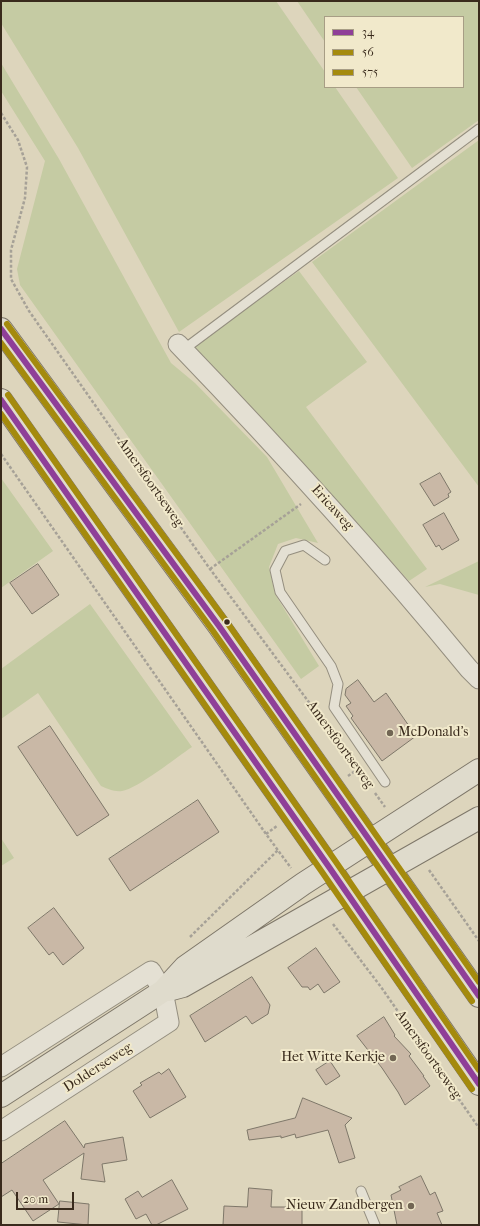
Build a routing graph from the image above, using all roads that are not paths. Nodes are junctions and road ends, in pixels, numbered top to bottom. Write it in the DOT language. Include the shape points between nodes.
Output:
graph roads {
  1 [pos="479,129"];
  2 [pos="1,329"];
  3 [pos="181,347"];
  4 [pos="1,400"];
  5 [pos="325,560"];
  6 [pos="479,679"];
  7 [pos="479,770"];
  8 [pos="385,782"];
  9 [pos="479,818"];
  10 [pos="371,841"];
  11 [pos="329,868"];
  12 [pos="390,869"];
  13 [pos="347,893"];
  14 [pos="163,991"];
  15 [pos="479,996"];
  16 [pos="1,1067"];
  17 [pos="479,1084"];
  18 [pos="1,1096"];
  19 [pos="1,1131"];
  20 [pos="361,1191"];
  21 [pos="375,1225"];
  1 -- 3 [label="lane"];
  2 -- 10 [label="main road, Amersfoortseweg" via="219,626"];
  3 -- 6 [label="street, Ericaweg" via="318,493 409,595"];
  4 -- 11 [label="main road, Amersfoortseweg"];
  5 -- 8 [label="lane" via="304,545 285,551 275,570 280,592 331,666 338,684 334,707"];
  7 -- 10 [label="main road, Dolderseweg"];
  9 -- 12 [label="main road, Dolderseweg"];
  10 -- 11 [label="main road, Dolderseweg"];
  10 -- 12 [label="main road, Amersfoortseweg"];
  11 -- 13 [label="main road, Amersfoortseweg"];
  11 -- 14 [label="main road, Dolderseweg" via="185,967"];
  12 -- 13 [label="main road, Dolderseweg"];
  12 -- 15 [label="main road, Amersfoortseweg"];
  13 -- 14 [label="main road, Dolderseweg" via="182,986"];
  13 -- 17 [label="main road, Amersfoortseweg"];
  14 -- 16 [label="street, Dolderseweg" via="151,971"];
  14 -- 18 [label="main road, Dolderseweg"];
  14 -- 19 [label="street, Dolderseweg" via="169,1022"];
  20 -- 21 [label="lane"];
}
